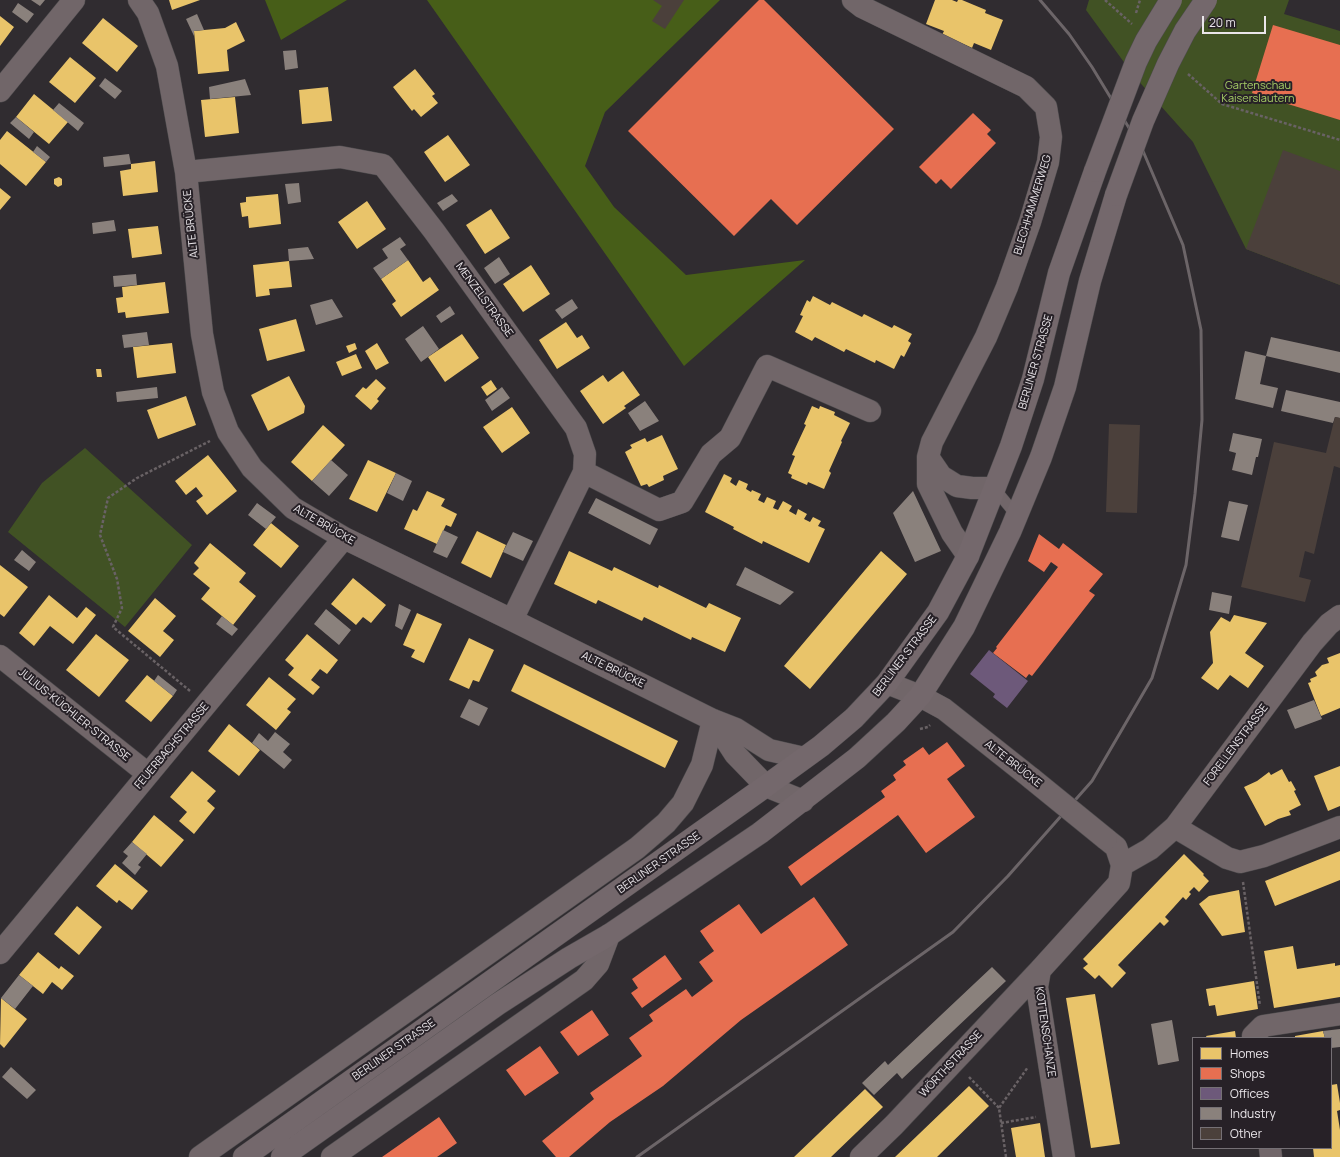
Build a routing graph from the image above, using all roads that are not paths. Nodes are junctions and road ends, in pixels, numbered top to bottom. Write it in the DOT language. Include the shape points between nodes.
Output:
graph roads {
  1 [pos="74,0"];
  2 [pos="139,0"];
  3 [pos="853,0"];
  4 [pos="1171,0"];
  5 [pos="1206,0"];
  6 [pos="0,91"];
  7 [pos="186,172"];
  8 [pos="870,411"];
  9 [pos="928,457"];
  10 [pos="584,472"];
  11 [pos="994,488"];
  12 [pos="1017,516"];
  13 [pos="344,538"];
  14 [pos="968,556"];
  15 [pos="1340,616"];
  16 [pos="512,620"];
  17 [pos="0,656"];
  18 [pos="887,683"];
  19 [pos="920,696"];
  20 [pos="713,720"];
  21 [pos="804,758"];
  22 [pos="148,774"];
  23 [pos="766,786"];
  24 [pos="803,801"];
  25 [pos="1175,827"];
  26 [pos="1340,827"];
  27 [pos="1122,865"];
  28 [pos="609,935"];
  29 [pos="0,953"];
  30 [pos="1040,970"];
  31 [pos="1340,1014"];
  32 [pos="1258,1032"];
  33 [pos="200,1157"];
  34 [pos="244,1157"];
  35 [pos="282,1157"];
  36 [pos="332,1157"];
  37 [pos="862,1157"];
  38 [pos="1064,1157"];
  1 -- 6 [label="street"];
  2 -- 7 [label="street, ALTE BRÜCKE" via="148,13 168,66"];
  3 -- 9 [label="street, BLECHHAMMERWEG" via="862,7 1026,87 1046,107 1051,137 1048,162 1007,287 986,337 932,442"];
  4 -- 11 [label="main road, BERLINER STRASSE, bridge" via="1146,41 1116,112 1059,273 1033,379"];
  5 -- 12 [label="main road, BERLINER STRASSE, bridge" via="1168,64 1143,121 1116,195 1090,281 1065,387"];
  7 -- 10 [label="street, MENZELSTRASSE" via="340,157 384,165 576,428 585,454"];
  7 -- 13 [label="street, ALTE BRÜCKE" via="202,334 213,392 228,432 252,468 293,508"];
  8 -- 10 [label="street" via="767,366 730,438 711,454 682,502 659,510"];
  9 -- 11 [label="street" via="941,476 957,486"];
  9 -- 14 [label="street, BLECHHAMMERWEG" via="928,484 952,533"];
  10 -- 16 [label="street, MENZELSTRASSE"];
  11 -- 12 [label="lane"];
  11 -- 14 [label="main road, BERLINER STRASSE"];
  12 -- 19 [label="main road, BERLINER STRASSE" via="964,627"];
  13 -- 16 [label="street, ALTE BRÜCKE"];
  13 -- 22 [label="street, FEUERBACHSTRASSE"];
  14 -- 18 [label="main road, BERLINER STRASSE" via="938,612"];
  15 -- 25 [label="street, FORELLENSTRASSE" via="1312,643"];
  16 -- 20 [label="street, ALTE BRÜCKE"];
  17 -- 22 [label="street, JULIUS-KÜCHLER-STRASSE"];
  18 -- 19 [label="street, ALTE BRÜCKE"];
  18 -- 21 [label="main road, BERLINER STRASSE" via="854,718"];
  19 -- 24 [label="main road, BERLINER STRASSE" via="857,758"];
  19 -- 27 [label="street, ALTE BRÜCKE, bridge" via="953,716 1116,847"];
  20 -- 21 [label="street, ALTE BRÜCKE" via="736,729 769,750"];
  20 -- 23 [label="street" via="735,754"];
  20 -- 33 [label="street" via="702,765 683,803 637,848"];
  21 -- 23 [label="main road, BERLINER STRASSE"];
  22 -- 29 [label="street, FEUERBACHSTRASSE"];
  23 -- 24 [label="street"];
  23 -- 34 [label="main road, BERLINER STRASSE"];
  24 -- 28 [label="main road, BERLINER STRASSE"];
  25 -- 26 [label="street" via="1227,858 1240,862 1264,856"];
  25 -- 27 [label="street, FORELLENSTRASSE" via="1150,849"];
  27 -- 30 [label="street, KOTTENSCHANZE" via="1119,883"];
  28 -- 35 [label="main road, BERLINER STRASSE" via="498,1004"];
  28 -- 36 [label="street" via="598,964 584,980"];
  30 -- 37 [label="street, WÖRTHSTRASSE"];
  30 -- 38 [label="street, KOTTENSCHANZE" via="1037,987"];
  31 -- 32 [label="street"];
}
